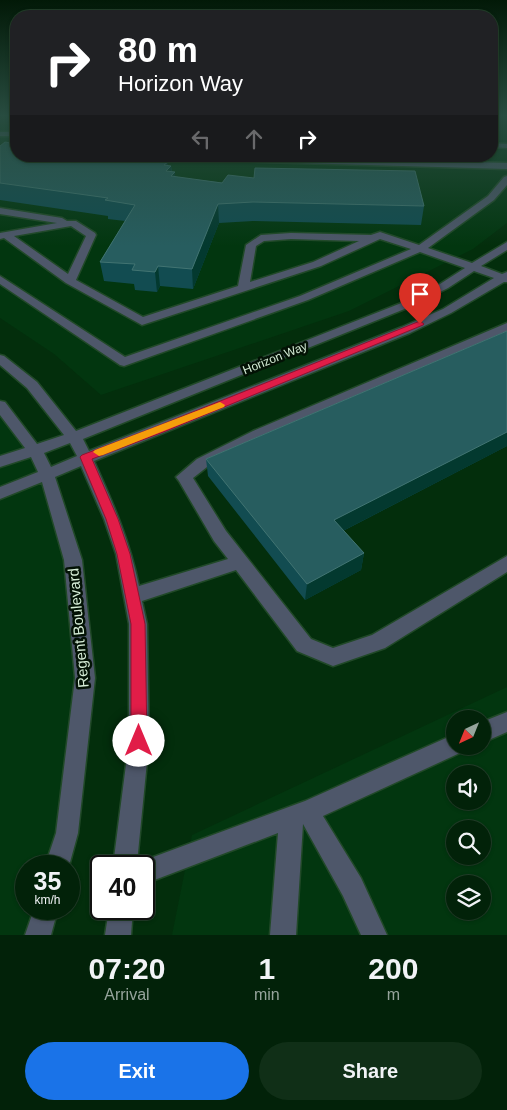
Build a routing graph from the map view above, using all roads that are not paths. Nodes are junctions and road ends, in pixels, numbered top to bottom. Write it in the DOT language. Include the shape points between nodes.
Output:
graph roads {
  1 [pos="355,162"];
  2 [pos="507,166"];
  3 [pos="507,179"];
  4 [pos="0,211"];
  5 [pos="73,223"];
  6 [pos="3,235"];
  7 [pos="374,238"];
  8 [pos="507,245"];
  9 [pos="422,248"];
  10 [pos="475,266"];
  11 [pos="506,277"];
  12 [pos="0,279"];
  13 [pos="70,282"];
  14 [pos="243,288"];
  15 [pos="507,327"];
  16 [pos="0,359"];
  17 [pos="0,405"];
  18 [pos="74,437"];
  19 [pos="33,450"];
  20 [pos="86,457"];
  21 [pos="0,462"];
  22 [pos="47,474"];
  23 [pos="0,493"];
  24 [pos="240,562"];
  25 [pos="507,563"];
  26 [pos="132,596"];
  27 [pos="507,722"];
  28 [pos="491,729"];
  29 [pos="446,749"];
  30 [pos="299,815"];
  31 [pos="61,855"];
  32 [pos="126,855"];
  33 [pos="155,868"];
  34 [pos="43,920"];
  35 [pos="120,920"];
  36 [pos="38,935"];
  37 [pos="118,935"];
  38 [pos="283,935"];
  39 [pos="374,935"];
  1 -- 2 [label="street"];
  3 -- 9 [label="street" via="491,198"];
  4 -- 5 [label="street"];
  5 -- 6 [label="street"];
  5 -- 13 [label="street" via="91,235"];
  6 -- 13 [label="street"];
  7 -- 9 [label="street" via="380,235"];
  7 -- 14 [label="street" via="317,264"];
  7 -- 14 [label="street" via="261,238 251,245"];
  8 -- 10 [label="street, Horizon Way"];
  9 -- 10 [label="street"];
  9 -- 12 [label="street" via="304,298 124,362"];
  10 -- 11 [label="street"];
  10 -- 18 [label="street, Horizon Way" via="408,304"];
  11 -- 20 [label="street, Horizon Way" via="406,330"];
  13 -- 14 [label="street" via="142,321"];
  15 -- 24 [label="street" via="258,434 202,463 184,478"];
  16 -- 18 [label="street" via="32,385"];
  17 -- 19 [label="street, Regent Boulevard"];
  18 -- 19 [label="street, Horizon Way"];
  18 -- 20 [label="street"];
  19 -- 21 [label="street, Horizon Way"];
  19 -- 22 [label="street, Regent Boulevard"];
  20 -- 22 [label="street, Horizon Way"];
  20 -- 26 [label="street" via="124,554"];
  22 -- 23 [label="street, Horizon Way"];
  22 -- 31 [label="street, Regent Boulevard" via="73,560 84,678 67,833"];
  24 -- 25 [label="street" via="304,645 333,657 378,642"];
  24 -- 26 [label="street"];
  26 -- 32 [label="street" via="138,624 139,741"];
  27 -- 28 [label="street"];
  29 -- 30 [label="street"];
  30 -- 33 [label="street"];
  30 -- 38 [label="street"];
  30 -- 39 [label="street" via="352,886"];
  34 -- 36 [label="street"];
  35 -- 37 [label="street"];
}
